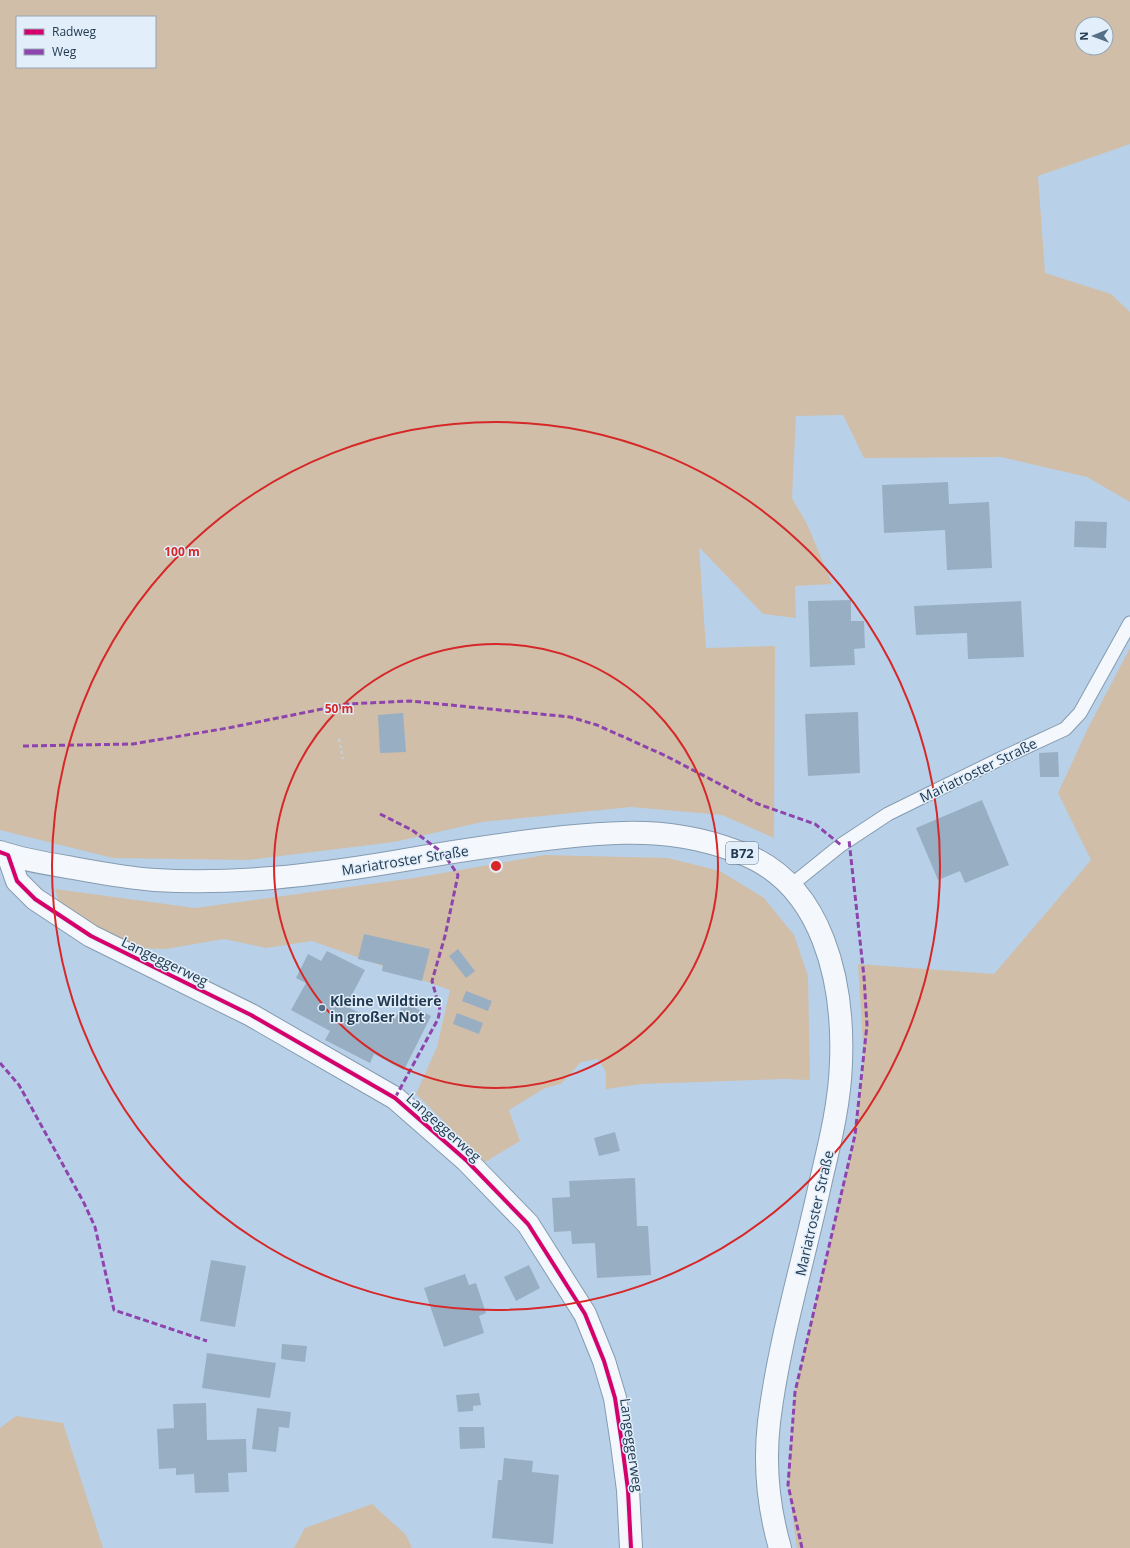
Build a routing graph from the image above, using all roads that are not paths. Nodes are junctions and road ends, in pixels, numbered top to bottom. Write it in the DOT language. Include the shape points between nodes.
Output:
graph roads {
  1 [pos="1130,623"];
  2 [pos="4,853"];
  3 [pos="790,886"];
  4 [pos="631,1548"];
  5 [pos="780,1548"];
  1 -- 3 [label="lane, Mariatroster Straße" via="1080,713 1065,729 888,814 841,846"];
  2 -- 3 [label="main road, Mariatroster Straße / B72" via="110,875 155,880 210,881 336,871 532,840 616,833 681,836 707,842 746,855"];
  2 -- 4 [label="main road, Langeggerweg" via="17,881 35,899 91,936 251,1015 395,1098 467,1162 528,1224 585,1314 604,1361 615,1398 622,1444 628,1490"];
  3 -- 5 [label="main road, Mariatroster Straße / B72" via="820,927 834,972 840,1009 841,1063 832,1134 784,1345 770,1420 767,1453 770,1509"];
}
